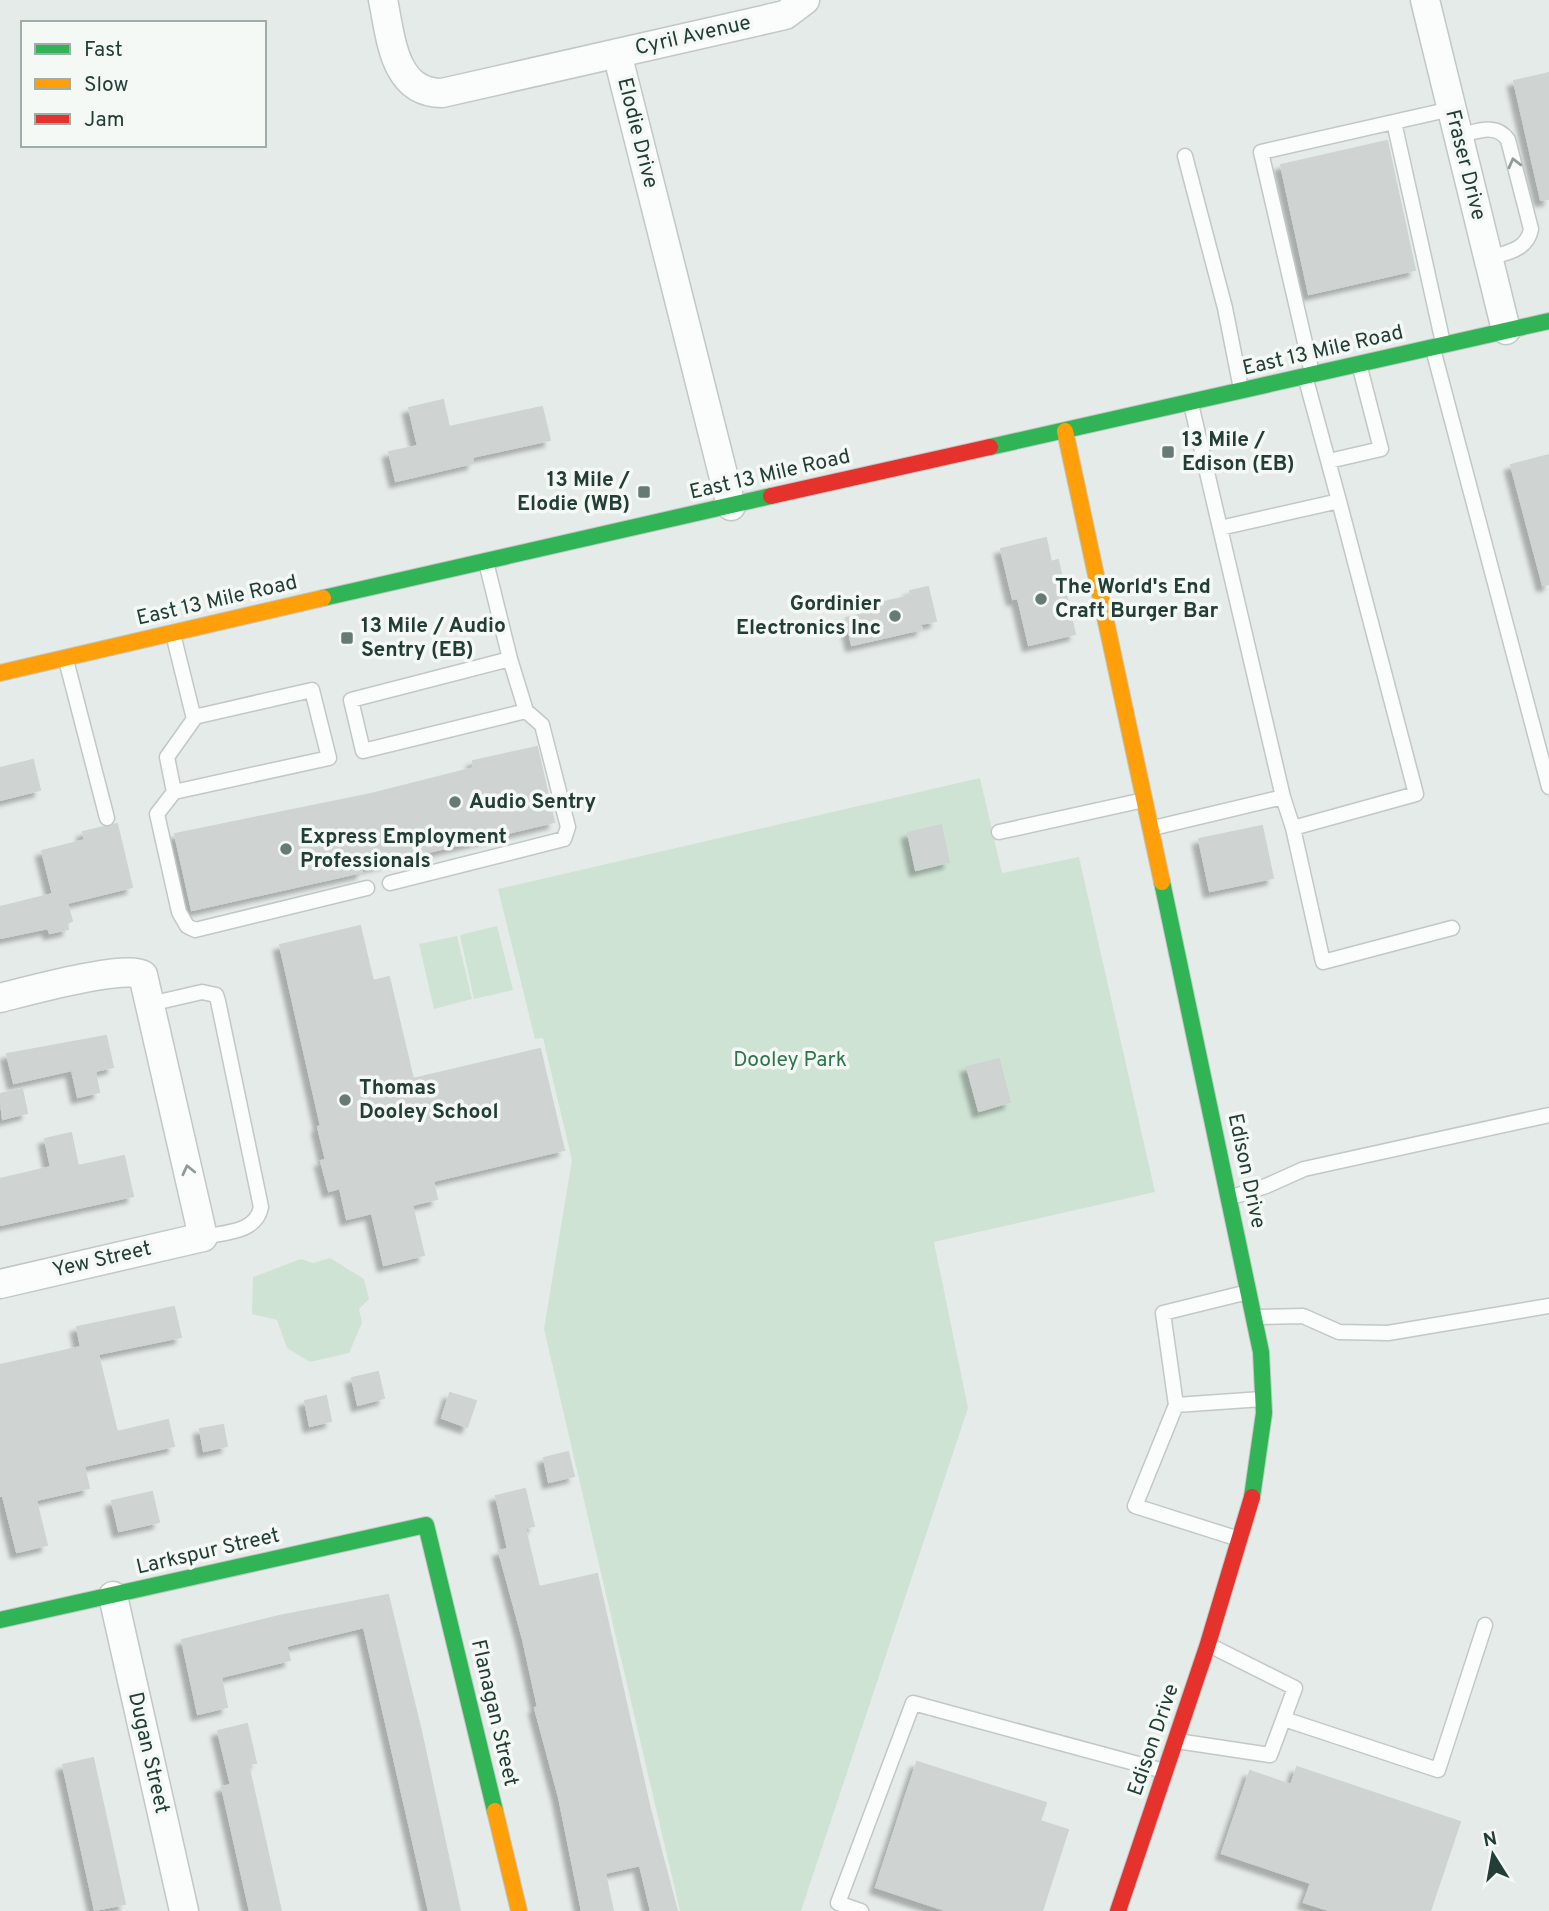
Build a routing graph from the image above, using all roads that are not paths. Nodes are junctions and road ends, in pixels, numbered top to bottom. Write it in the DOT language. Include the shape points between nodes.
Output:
graph roads {
  1 [pos="383,0"];
  2 [pos="805,0"];
  3 [pos="1425,0"];
  4 [pos="617,53"];
  5 [pos="1451,109"];
  6 [pos="1394,122"];
  7 [pos="1458,136"];
  8 [pos="1185,156"];
  9 [pos="1487,258"];
  10 [pos="1549,321"];
  11 [pos="1506,330"];
  12 [pos="1438,346"];
  13 [pos="1359,364"];
  14 [pos="1309,375"];
  15 [pos="1242,390"];
  16 [pos="1191,402"];
  17 [pos="1065,431"];
  18 [pos="1329,461"];
  19 [pos="1339,500"];
  20 [pos="731,506"];
  21 [pos="1220,528"];
  22 [pos="486,560"];
  23 [pos="173,633"];
  24 [pos="65,658"];
  25 [pos="510,659"];
  26 [pos="0,673"];
  27 [pos="526,712"];
  28 [pos="194,717"];
  29 [pos="1549,787"];
  30 [pos="174,792"];
  31 [pos="1283,797"];
  32 [pos="1146,799"];
  33 [pos="107,818"];
  34 [pos="1153,828"];
  35 [pos="1293,828"];
  36 [pos="999,832"];
  37 [pos="390,883"];
  38 [pos="367,888"];
  39 [pos="1452,928"];
  40 [pos="0,998"];
  41 [pos="150,1004"];
  42 [pos="1549,1115"];
  43 [pos="1230,1197"];
  44 [pos="203,1237"];
  45 [pos="0,1284"];
  46 [pos="1249,1292"];
  47 [pos="1549,1306"];
  48 [pos="1254,1317"];
  49 [pos="1264,1399"];
  50 [pos="1176,1405"];
  51 [pos="426,1525"];
  52 [pos="1240,1539"];
  53 [pos="113,1596"];
  54 [pos="0,1620"];
  55 [pos="1485,1625"];
  56 [pos="1208,1644"];
  57 [pos="1284,1719"];
  58 [pos="1176,1741"];
  59 [pos="1166,1771"];
  60 [pos="837,1907"];
  61 [pos="184,1911"];
  62 [pos="519,1911"];
  63 [pos="861,1911"];
  64 [pos="1118,1911"];
  1 -- 4 [label="street, Elodie Drive" via="402,72 412,86 428,93 491,84"];
  2 -- 4 [label="street, Cyril Avenue" via="785,15"];
  3 -- 5 [label="street, Fraser Drive"];
  4 -- 20 [label="street, Elodie Drive"];
  5 -- 6 [label="lane"];
  5 -- 7 [label="street, Fraser Drive"];
  6 -- 12 [label="lane"];
  6 -- 14 [label="lane" via="1261,152"];
  7 -- 9 [label="street, Fraser Drive"];
  9 -- 7 [label="lane, one-way" via="1522,247 1531,229 1503,132 1496,129"];
  8 -- 15 [label="lane"];
  9 -- 11 [label="street, Fraser Drive"];
  10 -- 11 [label="street, East 13 Mile Road"];
  11 -- 12 [label="street, East 13 Mile Road"];
  12 -- 13 [label="street, East 13 Mile Road"];
  12 -- 29 [label="lane"];
  13 -- 14 [label="street, East 13 Mile Road"];
  13 -- 18 [label="lane" via="1381,449"];
  14 -- 15 [label="street, East 13 Mile Road"];
  14 -- 18 [label="lane"];
  15 -- 16 [label="street, East 13 Mile Road"];
  16 -- 17 [label="street, East 13 Mile Road"];
  16 -- 21 [label="lane"];
  17 -- 20 [label="street, East 13 Mile Road"];
  17 -- 32 [label="street, Edison Drive"];
  18 -- 19 [label="lane"];
  19 -- 21 [label="lane"];
  19 -- 35 [label="lane" via="1416,793"];
  20 -- 22 [label="street, East 13 Mile Road"];
  21 -- 31 [label="lane"];
  22 -- 23 [label="street, East 13 Mile Road"];
  22 -- 25 [label="lane"];
  23 -- 24 [label="street, East 13 Mile Road"];
  23 -- 28 [label="lane"];
  24 -- 26 [label="street, East 13 Mile Road"];
  24 -- 33 [label="lane"];
  25 -- 27 [label="lane"];
  25 -- 27 [label="lane" via="351,700 363,751"];
  27 -- 37 [label="lane" via="542,725 568,827 564,839"];
  28 -- 30 [label="lane" via="167,757"];
  28 -- 30 [label="lane" via="312,690 329,758"];
  30 -- 38 [label="lane" via="157,814 179,912 195,930"];
  31 -- 34 [label="lane"];
  31 -- 35 [label="lane"];
  32 -- 34 [label="street, Edison Drive"];
  32 -- 36 [label="lane"];
  34 -- 43 [label="street, Edison Drive"];
  35 -- 39 [label="lane" via="1323,961"];
  40 -- 41 [label="street" via="103,975 139,972"];
  44 -- 41 [label="street, one-way"];
  41 -- 44 [label="lane" via="202,992 216,995 218,1001 261,1207 249,1226"];
  42 -- 43 [label="lane" via="1304,1169"];
  43 -- 46 [label="street, Edison Drive"];
  44 -- 45 [label="street, Yew Street"];
  46 -- 48 [label="street, Edison Drive"];
  46 -- 50 [label="lane" via="1163,1313"];
  47 -- 48 [label="lane" via="1388,1333 1339,1332 1303,1316"];
  48 -- 49 [label="street, Edison Drive"];
  49 -- 50 [label="lane"];
  49 -- 52 [label="street, Edison Drive" via="1262,1446"];
  50 -- 52 [label="lane" via="1135,1506"];
  51 -- 53 [label="street, Larkspur Street"];
  51 -- 62 [label="street, Flanagan Street"];
  52 -- 56 [label="street, Edison Drive"];
  53 -- 54 [label="street, Larkspur Street"];
  53 -- 61 [label="street, Dugan Street"];
  55 -- 57 [label="lane" via="1438,1770"];
  56 -- 57 [label="lane" via="1296,1688"];
  56 -- 58 [label="street, Edison Drive"];
  57 -- 58 [label="lane" via="1270,1755"];
  58 -- 59 [label="street, Edison Drive"];
  59 -- 60 [label="lane" via="913,1703"];
  59 -- 64 [label="street, Edison Drive"];
  60 -- 63 [label="lane"];
}
